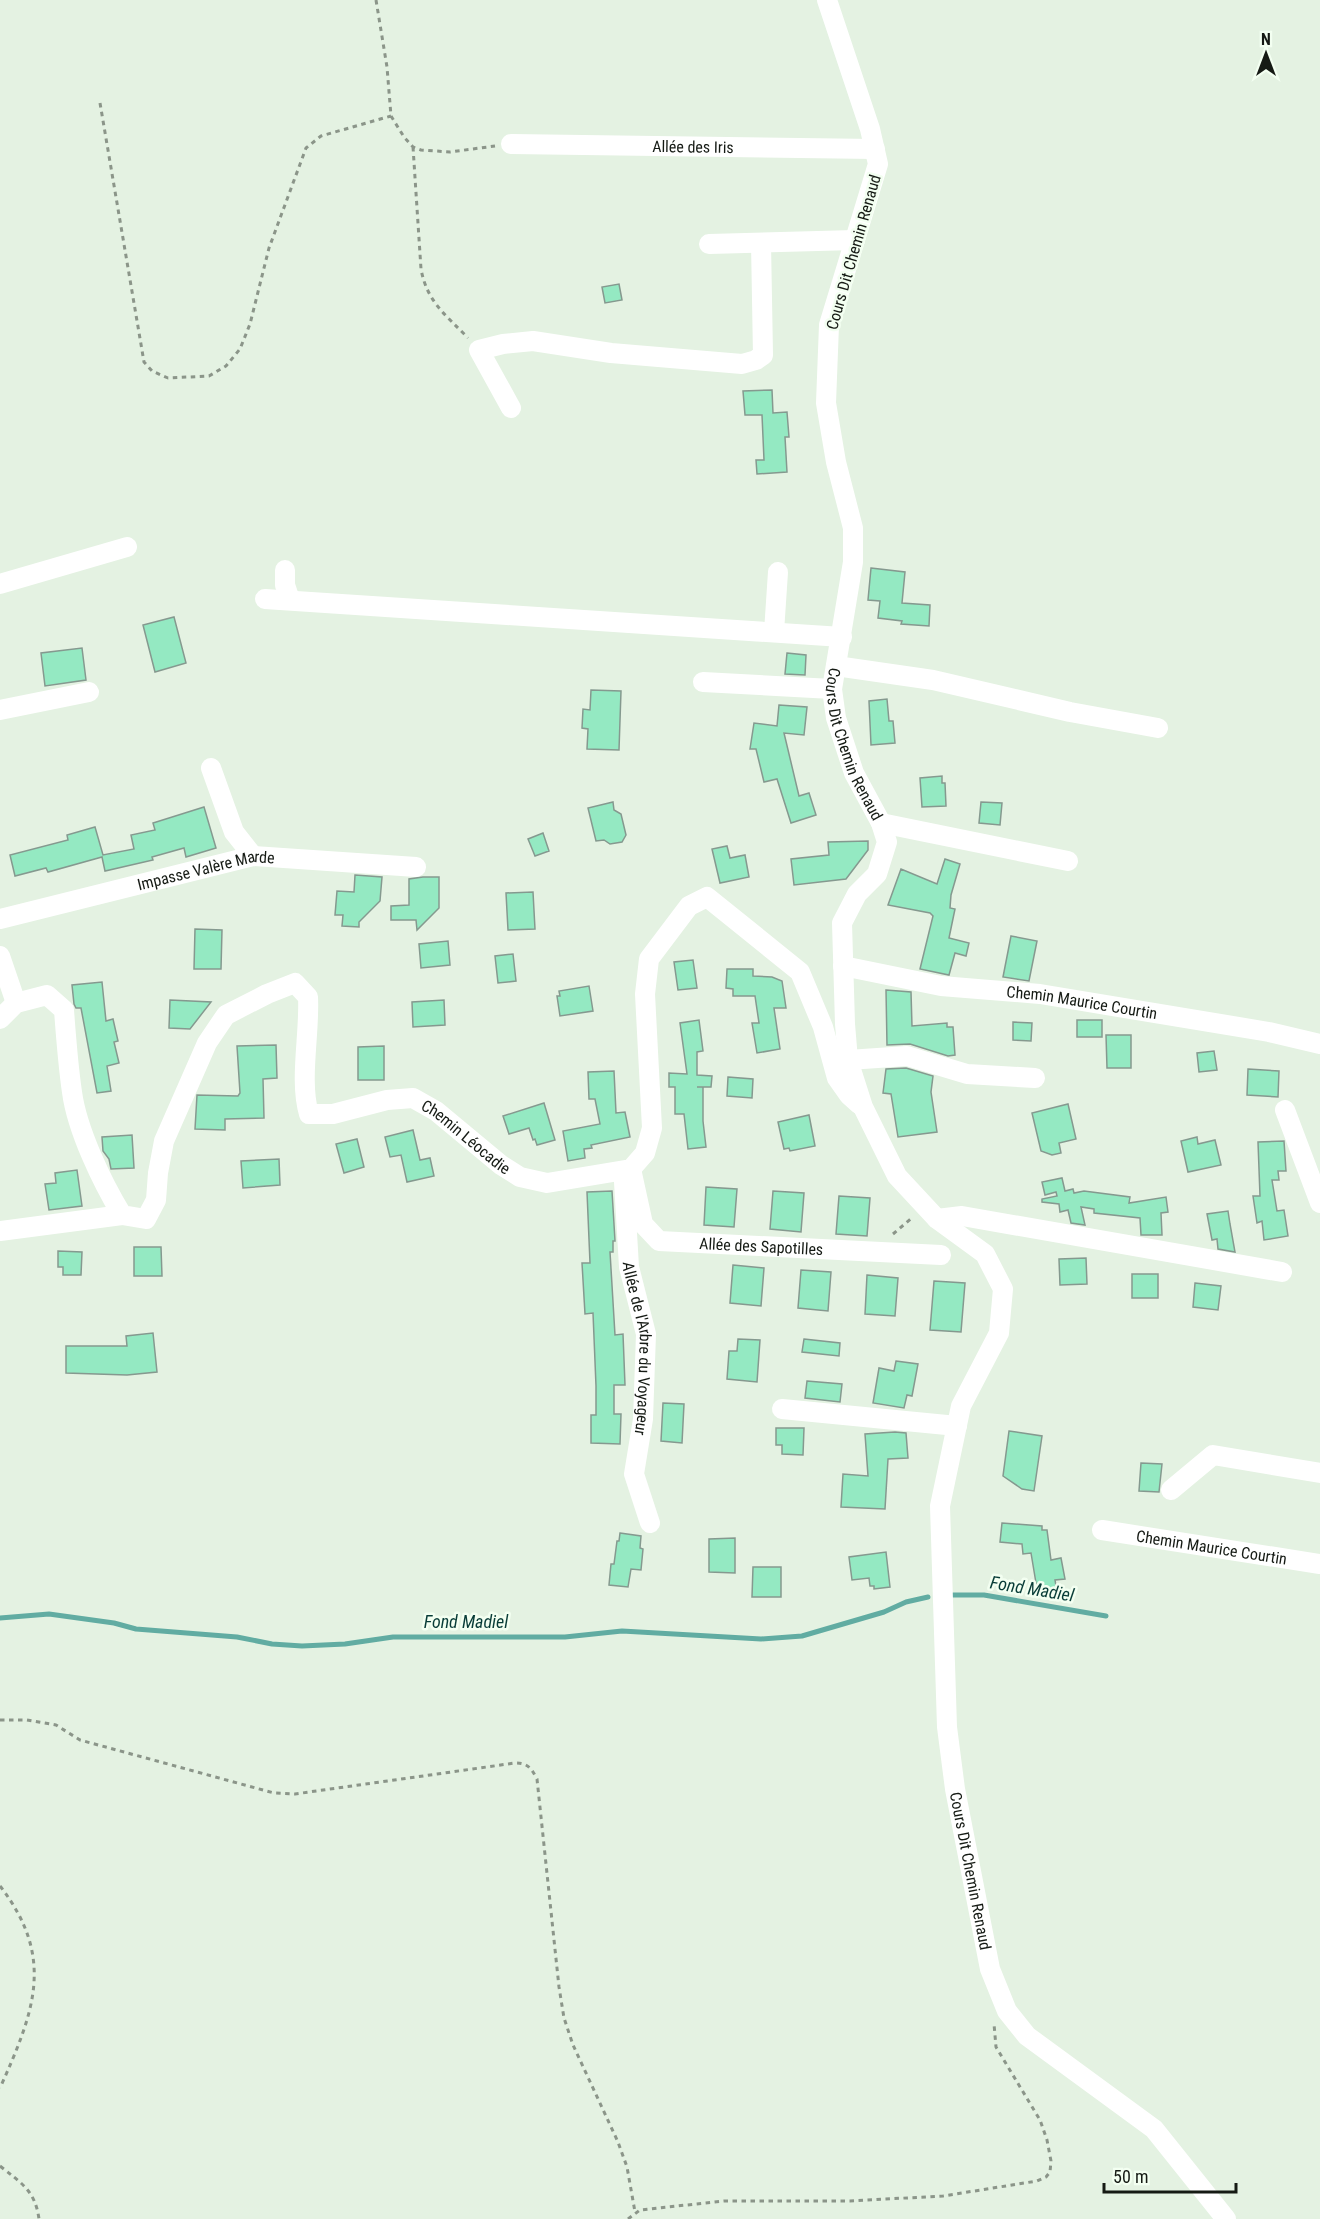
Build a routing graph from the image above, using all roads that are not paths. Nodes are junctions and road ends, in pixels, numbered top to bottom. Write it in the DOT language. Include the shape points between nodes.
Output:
graph roads {
  1 [pos="827,0"];
  2 [pos="511,144"];
  3 [pos="875,149"];
  4 [pos="855,240"];
  5 [pos="760,243"];
  6 [pos="709,244"];
  7 [pos="511,408"];
  8 [pos="127,547"];
  9 [pos="285,570"];
  10 [pos="778,572"];
  11 [pos="0,584"];
  12 [pos="265,599"];
  13 [pos="290,600"];
  14 [pos="774,632"];
  15 [pos="842,637"];
  16 [pos="836,666"];
  17 [pos="703,682"];
  18 [pos="832,689"];
  19 [pos="89,692"];
  20 [pos="0,710"];
  21 [pos="1158,728"];
  22 [pos="211,768"];
  23 [pos="881,823"];
  24 [pos="253,856"];
  25 [pos="1068,861"];
  26 [pos="416,867"];
  27 [pos="0,919"];
  28 [pos="0,956"];
  29 [pos="843,966"];
  30 [pos="16,1003"];
  31 [pos="0,1019"];
  32 [pos="1320,1044"];
  33 [pos="848,1060"];
  34 [pos="1035,1078"];
  35 [pos="863,1107"];
  36 [pos="1285,1110"];
  37 [pos="627,1169"];
  38 [pos="1320,1203"];
  39 [pos="930,1213"];
  40 [pos="122,1215"];
  41 [pos="0,1231"];
  42 [pos="941,1255"];
  43 [pos="1282,1272"];
  44 [pos="782,1409"];
  45 [pos="957,1426"];
  46 [pos="1320,1473"];
  47 [pos="1172,1490"];
  48 [pos="650,1523"];
  49 [pos="1102,1530"];
  50 [pos="1320,1564"];
  51 [pos="1226,2219"];
  1 -- 3 [label="street, Cours Dit Chemin Renaud"];
  2 -- 3 [label="street, Allée des Iris"];
  3 -- 4 [label="street, Cours Dit Chemin Renaud" via="878,164"];
  4 -- 5 [label="street"];
  4 -- 15 [label="street, Cours Dit Chemin Renaud" via="829,325 826,403 853,528 853,562"];
  5 -- 6 [label="street"];
  5 -- 7 [label="street" via="763,355 756,360 742,364 611,353 533,341 479,350"];
  8 -- 11 [label="street"];
  9 -- 13 [label="street"];
  10 -- 14 [label="street"];
  12 -- 13 [label="street"];
  13 -- 14 [label="street"];
  14 -- 15 [label="street"];
  15 -- 16 [label="street, Cours Dit Chemin Renaud"];
  16 -- 18 [label="street, Cours Dit Chemin Renaud"];
  16 -- 21 [label="street" via="933,680"];
  17 -- 18 [label="street"];
  18 -- 23 [label="street, Cours Dit Chemin Renaud" via="836,718 854,773"];
  19 -- 20 [label="street"];
  22 -- 24 [label="street" via="234,832"];
  23 -- 25 [label="street"];
  23 -- 29 [label="street, Cours Dit Chemin Renaud" via="887,842 877,874 857,894 842,923"];
  24 -- 26 [label="street, Impasse Valère Marde"];
  24 -- 27 [label="street, Impasse Valère Marde"];
  28 -- 30 [label="street"];
  29 -- 32 [label="street, Chemin Maurice Courtin" via="941,986 1040,994"];
  29 -- 33 [label="street, Cours Dit Chemin Renaud"];
  30 -- 31 [label="street"];
  30 -- 40 [label="street" via="46,995 64,1010 72,1094 82,1131"];
  33 -- 34 [label="street" via="907,1056 967,1074"];
  33 -- 35 [label="street, Cours Dit Chemin Renaud"];
  35 -- 37 [label="street" via="837,1078 824,1027 800,972 707,897 689,906 649,959 645,994 652,1128 645,1153"];
  35 -- 39 [label="street, Cours Dit Chemin Renaud" via="897,1176"];
  36 -- 38 [label="street"];
  37 -- 40 [label="street, Chemin Léocadie" via="548,1183 520,1177 436,1111 413,1098 387,1100 333,1114 309,1114 304,1098 308,997 295,983 226,1015 207,1043 164,1141 156,1200 146,1219"];
  37 -- 42 [label="street, Allée des Sapotilles" via="643,1224 659,1241"];
  37 -- 48 [label="street, Allée de l'Arbre du Voyageur" via="629,1267 646,1334 643,1419 634,1474"];
  39 -- 43 [label="street"];
  39 -- 45 [label="street, Cours Dit Chemin Renaud" via="985,1254 1004,1289 999,1333 961,1406"];
  40 -- 41 [label="street"];
  44 -- 45 [label="street"];
  45 -- 51 [label="street, Cours Dit Chemin Renaud" via="940,1506 947,1727 955,1789 990,1968 1007,2010 1027,2036 1154,2129"];
  46 -- 47 [label="street" via="1213,1455"];
  49 -- 50 [label="street, Chemin Maurice Courtin"];
}
